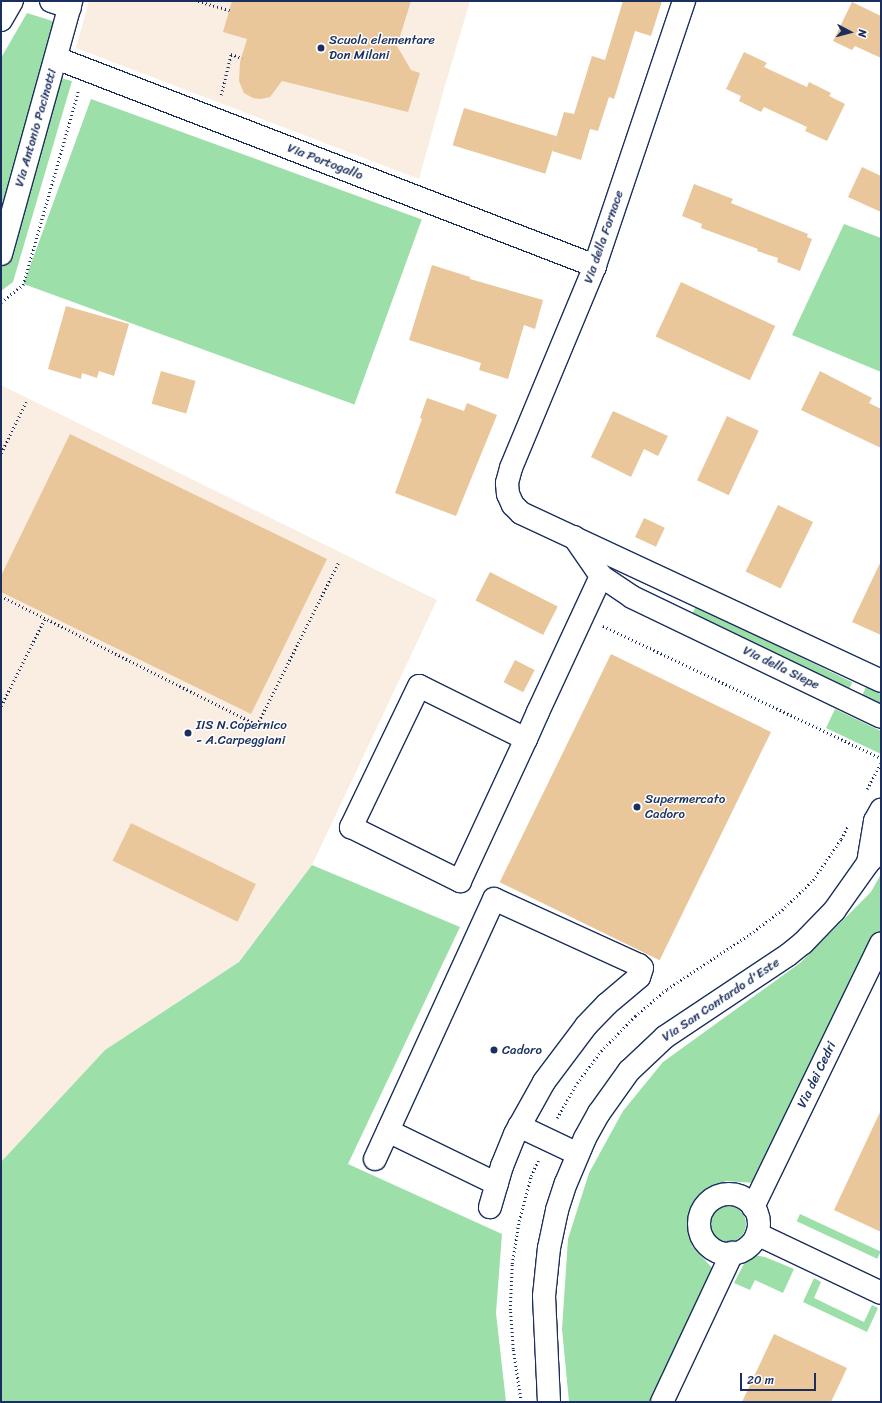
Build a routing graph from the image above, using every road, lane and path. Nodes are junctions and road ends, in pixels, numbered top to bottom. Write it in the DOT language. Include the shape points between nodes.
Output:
graph roads {
  1 [pos="12,1"];
  2 [pos="198,1"];
  3 [pos="684,1"];
  4 [pos="64,3"];
  5 [pos="230,10"];
  6 [pos="1,20"];
  7 [pos="56,58"];
  8 [pos="242,58"];
  9 [pos="82,68"];
  10 [pos="215,119"];
  11 [pos="1,254"];
  12 [pos="595,266"];
  13 [pos="1,302"];
  14 [pos="26,402"];
  15 [pos="1,453"];
  16 [pos="573,536"];
  17 [pos="338,563"];
  18 [pos="645,570"];
  19 [pos="601,576"];
  20 [pos="694,593"];
  21 [pos="1,596"];
  22 [pos="632,597"];
  23 [pos="583,616"];
  24 [pos="45,618"];
  25 [pos="681,620"];
  26 [pos="881,681"];
  27 [pos="1,706"];
  28 [pos="881,717"];
  29 [pos="526,738"];
  30 [pos="881,758"];
  31 [pos="881,810"];
  32 [pos="875,856"];
  33 [pos="881,943"];
  34 [pos="519,1126"];
  35 [pos="388,1131"];
  36 [pos="578,1154"];
  37 [pos="375,1159"];
  38 [pos="497,1184"];
  39 [pos="490,1207"];
  40 [pos="753,1207"];
  41 [pos="757,1234"];
  42 [pos="732,1253"];
  43 [pos="881,1293"];
  44 [pos="549,1402"];
  45 [pos="662,1402"];
  1 -- 6 [label="street"];
  2 -- 5 [label="path"];
  3 -- 12 [label="street, Via della Fornace"];
  4 -- 7 [label="street, Via Antonio Pacinotti"];
  7 -- 9 [label="street, Via Portogallo"];
  7 -- 11 [label="street, Via Antonio Pacinotti"];
  8 -- 10 [label="path" via="231,54"];
  9 -- 10 [label="street, Via Portogallo"];
  9 -- 13 [label="path" via="23,285"];
  10 -- 12 [label="street, Via Portogallo"];
  12 -- 16 [label="street, Via della Fornace" via="507,483 513,505 521,513"];
  14 -- 15 [label="path"];
  16 -- 18 [label="street"];
  16 -- 19 [label="street, Via della Siepe"];
  17 -- 24 [label="path" via="257,725"];
  18 -- 20 [label="street"];
  18 -- 22 [label="street"];
  19 -- 22 [label="street, Via della Siepe"];
  19 -- 23 [label="street"];
  20 -- 25 [label="street"];
  20 -- 26 [label="street"];
  21 -- 24 [label="path"];
  22 -- 25 [label="street, Via della Siepe"];
  23 -- 29 [label="street"];
  23 -- 30 [label="path"];
  24 -- 27 [label="path"];
  25 -- 28 [label="street, Via della Siepe"];
  29 -- 29 [label="street" via="460,881 352,827 419,686"];
  31 -- 32 [label="street" via="875,821"];
  32 -- 36 [label="street, Via San Contardo d'Este" via="846,896 803,943 783,959 687,1021 642,1058 613,1091"];
  33 -- 40 [label="street, Via dei Cedri"];
  34 -- 35 [label="street" via="544,1082 569,1048 607,1004 639,977 642,968 494,899"];
  34 -- 36 [label="street"];
  34 -- 38 [label="street"];
  35 -- 37 [label="street"];
  35 -- 38 [label="street"];
  36 -- 44 [label="street, Via San Contardo d'Este" via="557,1210 546,1273 544,1296"];
  38 -- 39 [label="street"];
  40 -- 41 [label="street" via="758,1224"];
  40 -- 42 [label="street" via="737,1195 728,1194 711,1199 700,1214 700,1231 704,1240 717,1251"];
  41 -- 42 [label="street" via="744,1249"];
  41 -- 43 [label="street"];
  42 -- 45 [label="street"];
}
